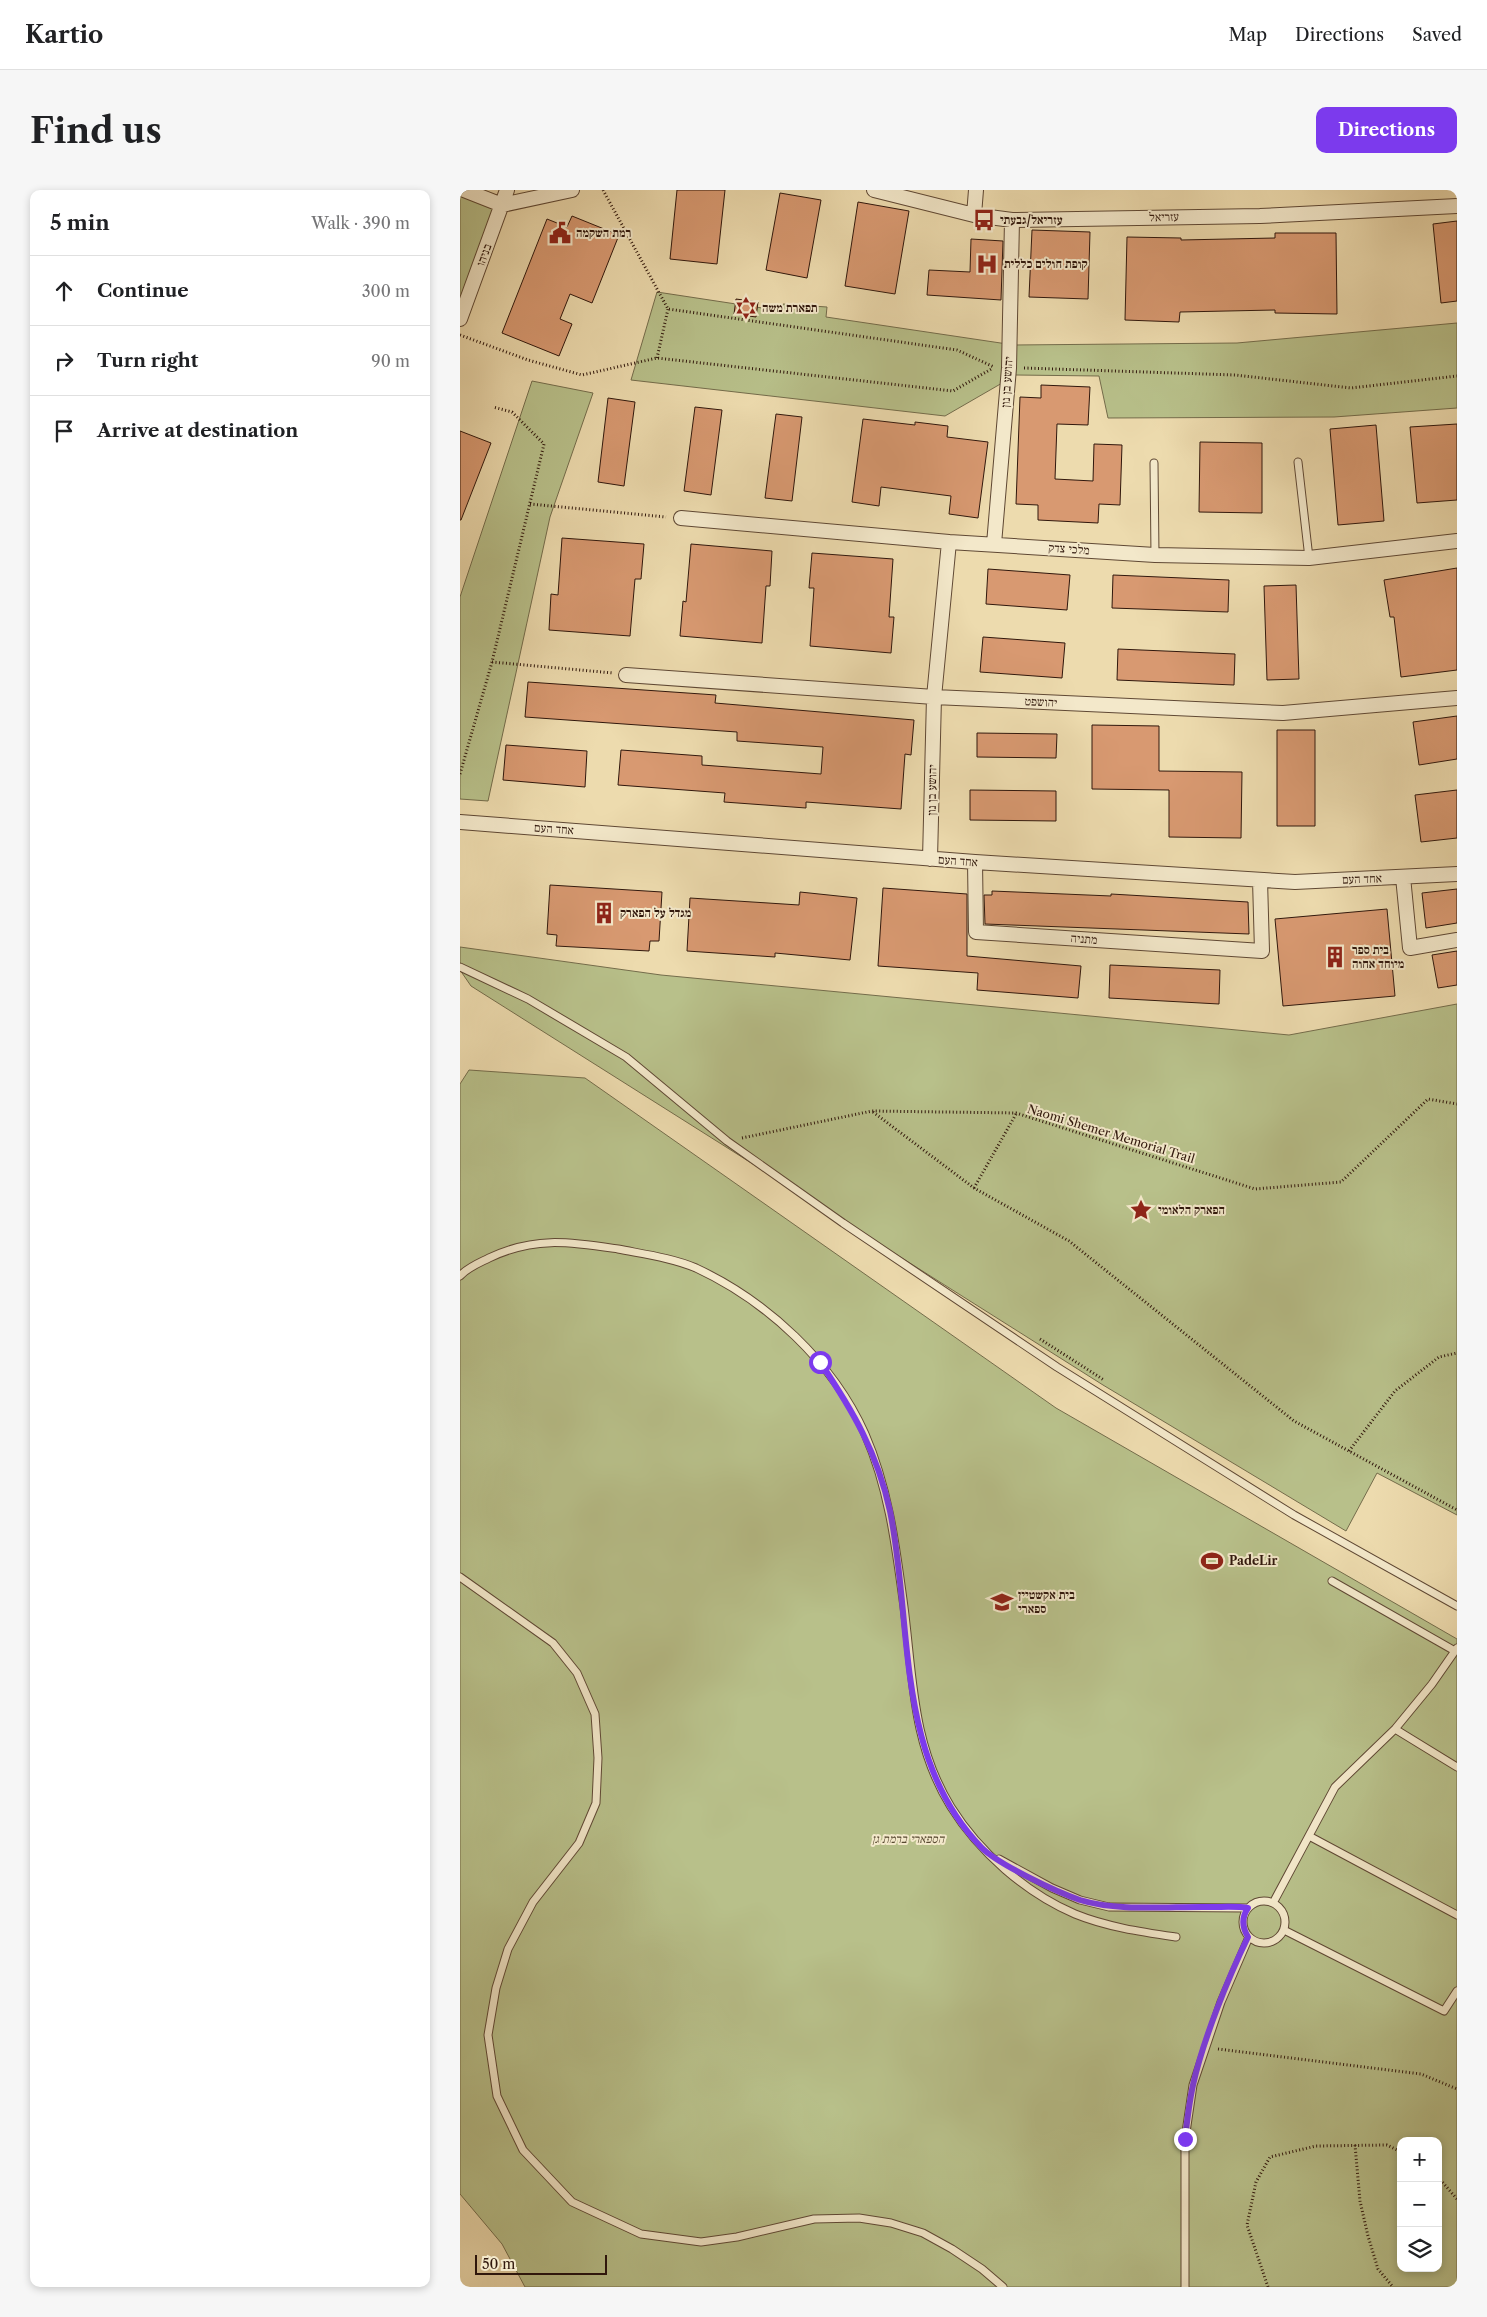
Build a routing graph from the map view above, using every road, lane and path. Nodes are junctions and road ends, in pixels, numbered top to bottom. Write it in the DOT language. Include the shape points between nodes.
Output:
graph roads {
  1 [pos="464,190"];
  2 [pos="508,190"];
  3 [pos="572,190"];
  4 [pos="603,190"];
  5 [pos="874,190"];
  6 [pos="976,190"];
  7 [pos="502,205"];
  8 [pos="1457,206"];
  9 [pos="974,216"];
  10 [pos="1012,220"];
  11 [pos="463,305"];
  12 [pos="668,309"];
  13 [pos="460,319"];
  14 [pos="460,335"];
  15 [pos="657,358"];
  16 [pos="1002,368"];
  17 [pos="1457,376"];
  18 [pos="493,407"];
  19 [pos="1298,462"];
  20 [pos="1154,463"];
  21 [pos="530,504"];
  22 [pos="681,518"];
  23 [pos="1457,541"];
  24 [pos="949,542"];
  25 [pos="994,544"];
  26 [pos="1155,555"];
  27 [pos="1309,558"];
  28 [pos="492,662"];
  29 [pos="626,675"];
  30 [pos="934,696"];
  31 [pos="1457,698"];
  32 [pos="460,774"];
  33 [pos="460,822"];
  34 [pos="930,859"];
  35 [pos="975,862"];
  36 [pos="1457,874"];
  37 [pos="1403,877"];
  38 [pos="1260,880"];
  39 [pos="1457,940"];
  40 [pos="460,967"];
  41 [pos="1457,1104"];
  42 [pos="872,1111"];
  43 [pos="1016,1114"];
  44 [pos="727,1141"];
  45 [pos="974,1188"];
  46 [pos="460,1276"];
  47 [pos="1035,1335"];
  48 [pos="1457,1354"];
  49 [pos="1110,1384"];
  50 [pos="1349,1451"];
  51 [pos="1457,1510"];
  52 [pos="460,1577"];
  53 [pos="1332,1582"];
  54 [pos="1457,1606"];
  55 [pos="1456,1650"];
  56 [pos="1395,1729"];
  57 [pos="1457,1767"];
  58 [pos="1309,1836"];
  59 [pos="982,1848"];
  60 [pos="1273,1903"];
  61 [pos="1248,1908"];
  62 [pos="1457,1915"];
  63 [pos="1284,1930"];
  64 [pos="1176,1936"];
  65 [pos="1248,1937"];
  66 [pos="1457,1991"];
  67 [pos="1206,2044"];
  68 [pos="1457,2089"];
  69 [pos="1355,2145"];
  70 [pos="1397,2150"];
  71 [pos="1442,2181"];
  72 [pos="1457,2199"];
  73 [pos="1004,2287"];
  74 [pos="1185,2287"];
  75 [pos="1268,2287"];
  76 [pos="1393,2287"];
  1 -- 7 [label="street"];
  2 -- 7 [label="street, בניהו"];
  3 -- 7 [label="street"];
  4 -- 12 [label="path"];
  5 -- 9 [label="street, עזריאל"];
  6 -- 9 [label="street"];
  7 -- 11 [label="street, בניהו"];
  8 -- 10 [label="street, עזריאל" via="1260,216"];
  9 -- 10 [label="street, עזריאל"];
  10 -- 16 [label="street, יהושע בן נון"];
  11 -- 13 [label="street, בניהו"];
  12 -- 15 [label="path"];
  12 -- 16 [label="path" via="957,350"];
  14 -- 15 [label="path" via="528,360 582,375"];
  15 -- 16 [label="path" via="954,391"];
  16 -- 17 [label="path" via="1235,375 1351,388"];
  16 -- 25 [label="street, יהושע בן נון"];
  18 -- 21 [label="path" via="512,412 544,444"];
  19 -- 27 [label="lane"];
  20 -- 26 [label="lane"];
  21 -- 22 [label="path"];
  21 -- 28 [label="path"];
  22 -- 24 [label="street, מלכי צדק"];
  23 -- 27 [label="street, מלכי צדק"];
  24 -- 25 [label="street, מלכי צדק"];
  24 -- 30 [label="street, יהושע בן נון"];
  25 -- 26 [label="street, מלכי צדק"];
  26 -- 27 [label="street, מלכי צדק"];
  28 -- 29 [label="path"];
  28 -- 32 [label="path"];
  29 -- 30 [label="street, יהושפט"];
  30 -- 31 [label="street, יהושפט" via="1283,713"];
  30 -- 34 [label="street, יהושע בן נון"];
  33 -- 34 [label="street, אחד העם"];
  34 -- 35 [label="street, אחד העם"];
  35 -- 38 [label="street, אחד העם"];
  35 -- 38 [label="street, מתניה" via="976,932 1262,951"];
  36 -- 37 [label="street, אחד העם"];
  37 -- 38 [label="street, אחד העם" via="1295,882"];
  37 -- 39 [label="street" via="1410,948"];
  40 -- 44 [label="lane" via="528,999 626,1057"];
  41 -- 43 [label="path, Naomi Shemer Memorial Trail" via="1428,1099 1341,1182 1255,1189"];
  42 -- 43 [label="path, Naomi Shemer Memorial Trail"];
  42 -- 44 [label="path, Naomi Shemer Memorial Trail"];
  42 -- 45 [label="path"];
  43 -- 45 [label="path"];
  44 -- 54 [label="lane" via="1066,1372 1294,1515"];
  45 -- 50 [label="path" via="1069,1241 1294,1421"];
  46 -- 59 [label="lane" via="466,1269 513,1247 549,1242 642,1253 694,1268 754,1301 797,1336 820,1362 864,1432 890,1510 912,1694 920,1734 950,1805"];
  47 -- 49 [label="path"];
  48 -- 50 [label="path" via="1439,1357 1395,1391"];
  50 -- 51 [label="path"];
  52 -- 73 [label="lane" via="553,1643 577,1673 595,1714 598,1758 596,1803 579,1843 533,1902 508,1950 489,2025 497,2096 523,2150 572,2202 640,2234 701,2242 814,2219 858,2218 891,2222 923,2233 968,2258"];
  53 -- 55 [label="lane"];
  55 -- 56 [label="lane"];
  56 -- 57 [label="lane"];
  56 -- 58 [label="lane" via="1335,1787"];
  58 -- 60 [label="lane"];
  58 -- 62 [label="lane"];
  59 -- 61 [label="lane" via="1052,1888 1080,1900 1109,1907"];
  59 -- 64 [label="lane" via="1010,1874 1075,1914 1137,1932"];
  60 -- 61 [label="lane" via="1257,1902"];
  60 -- 63 [label="lane" via="1285,1917"];
  61 -- 65 [label="lane" via="1243,1924"];
  63 -- 65 [label="lane" via="1280,1937 1268,1943"];
  63 -- 66 [label="lane" via="1444,2012"];
  65 -- 67 [label="lane"];
  67 -- 68 [label="path" via="1254,2055 1421,2074"];
  67 -- 74 [label="lane" via="1193,2085 1185,2139"];
  69 -- 70 [label="path" via="1387,2145"];
  69 -- 75 [label="path" via="1316,2146 1270,2157 1256,2182 1247,2225"];
  69 -- 76 [label="path" via="1360,2201 1368,2236 1378,2269"];
  71 -- 72 [label="path"];
}
